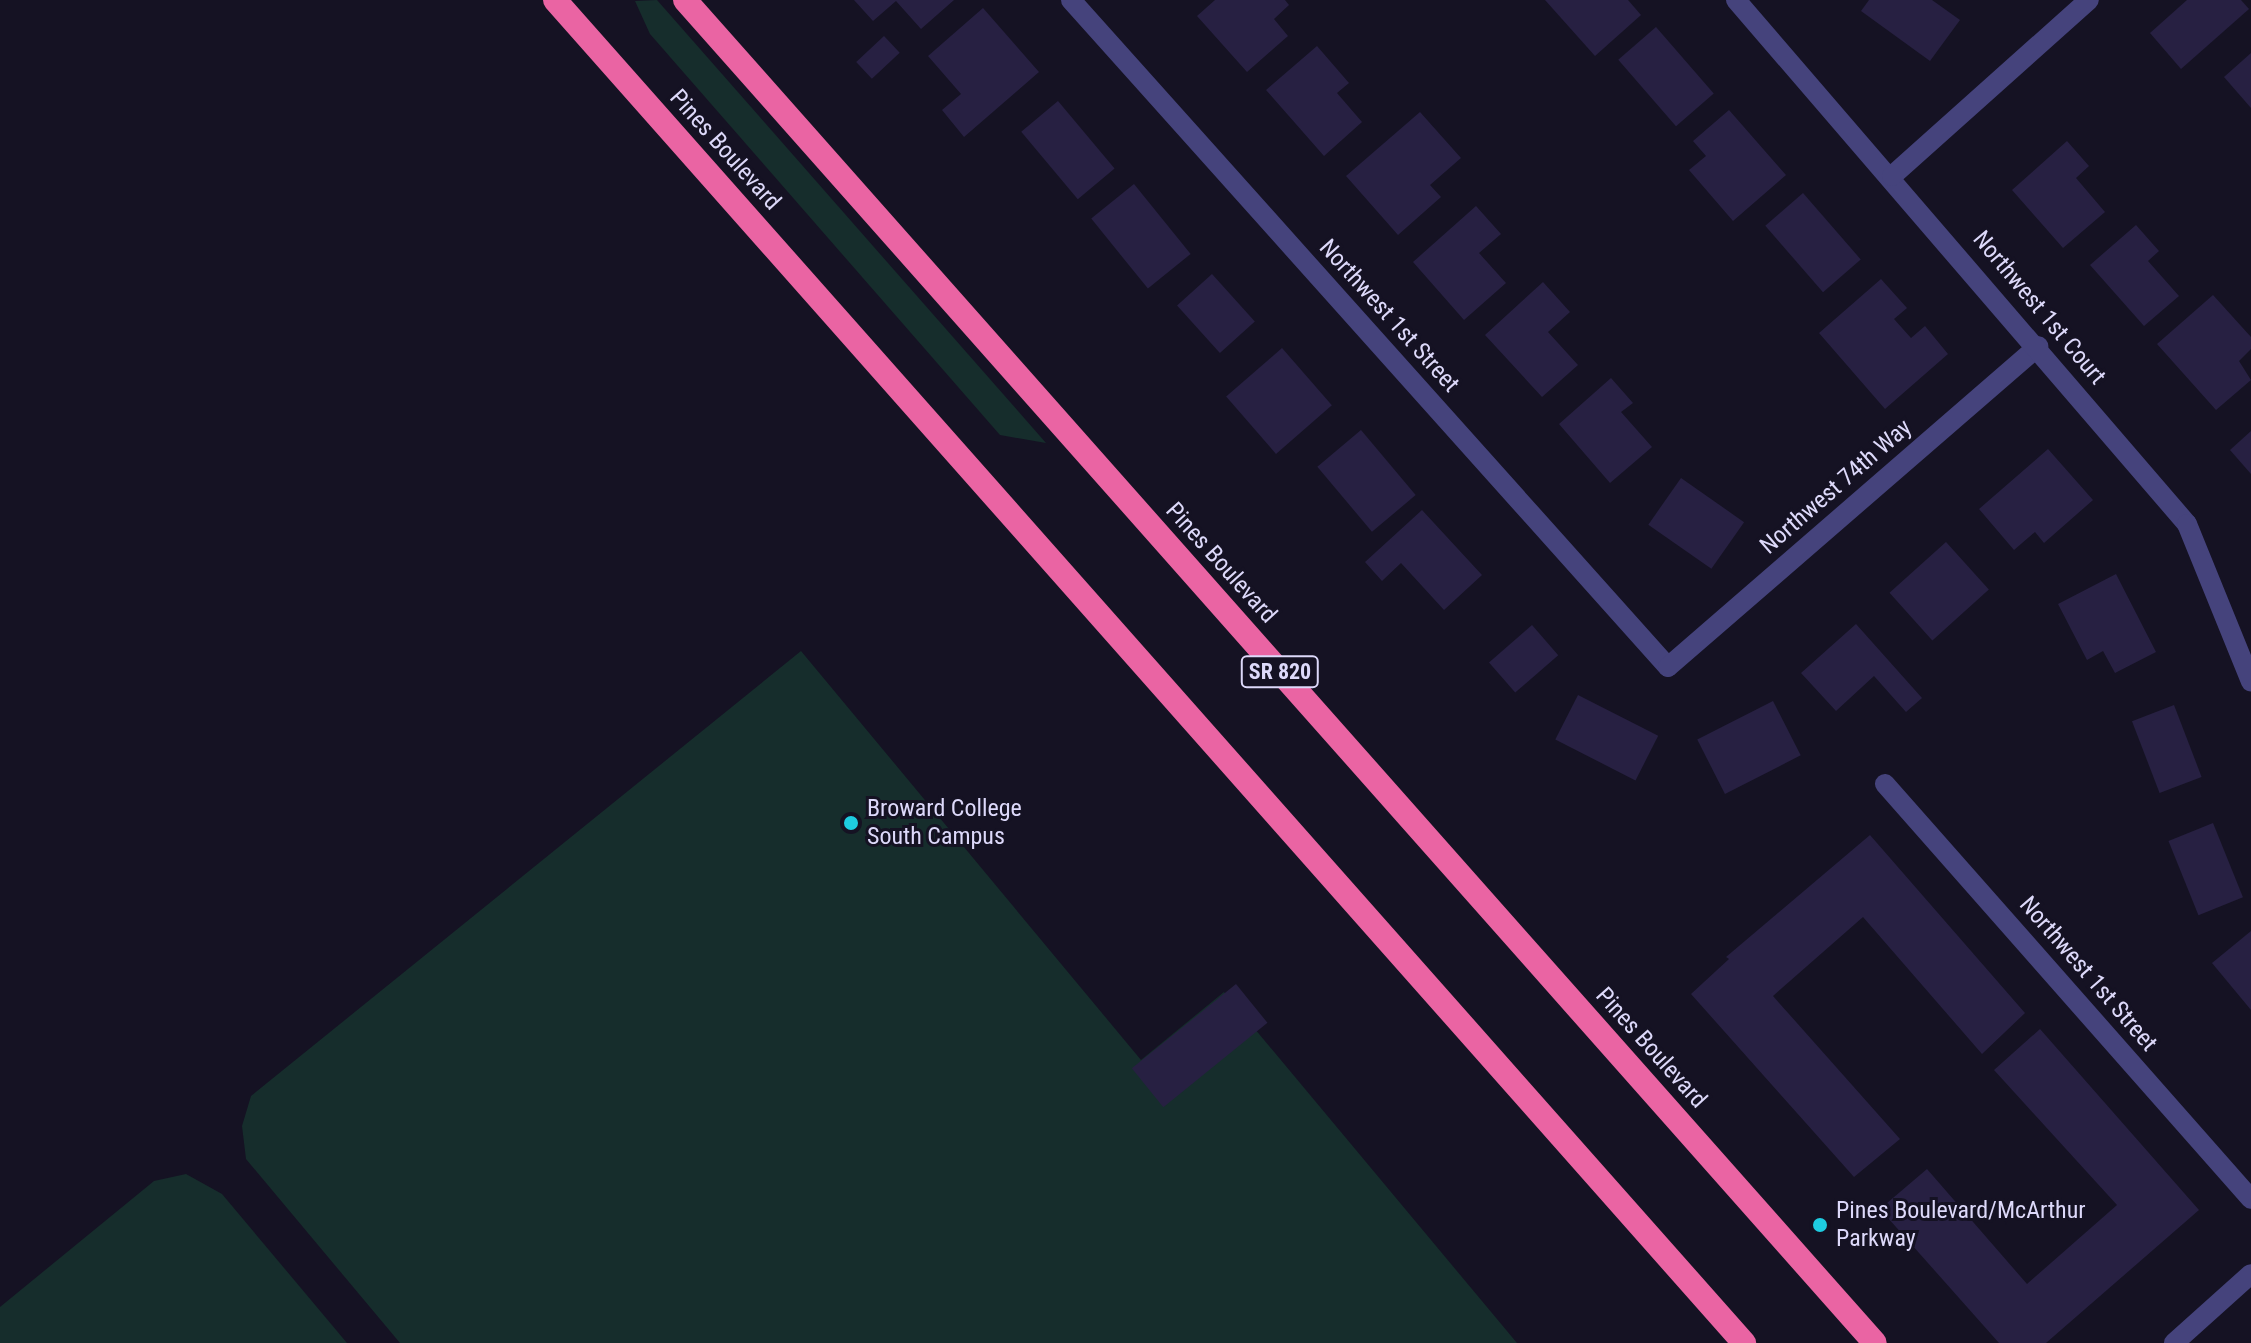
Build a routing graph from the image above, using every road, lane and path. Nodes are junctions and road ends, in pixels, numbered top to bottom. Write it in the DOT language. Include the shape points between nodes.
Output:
graph roads {
  1 [pos="555,0"];
  2 [pos="685,0"];
  3 [pos="1071,0"];
  4 [pos="1736,0"];
  5 [pos="2089,0"];
  6 [pos="1892,176"];
  7 [pos="2038,346"];
  8 [pos="1668,667"];
  9 [pos="2251,682"];
  10 [pos="1885,784"];
  11 [pos="2251,1199"];
  12 [pos="2251,1274"];
  13 [pos="1744,1343"];
  14 [pos="1875,1343"];
  15 [pos="2174,1343"];
  1 -- 13 [label="highway, Pines Boulevard"];
  2 -- 14 [label="highway, Pines Boulevard / SR 820"];
  3 -- 8 [label="street, Northwest 1st Street"];
  4 -- 6 [label="street, Northwest 1st Court"];
  5 -- 6 [label="street"];
  6 -- 7 [label="street, Northwest 1st Court"];
  7 -- 8 [label="street, Northwest 74th Way"];
  7 -- 9 [label="street, Northwest 1st Court" via="2187,524"];
  10 -- 11 [label="street, Northwest 1st Street"];
  12 -- 15 [label="street"];
}
